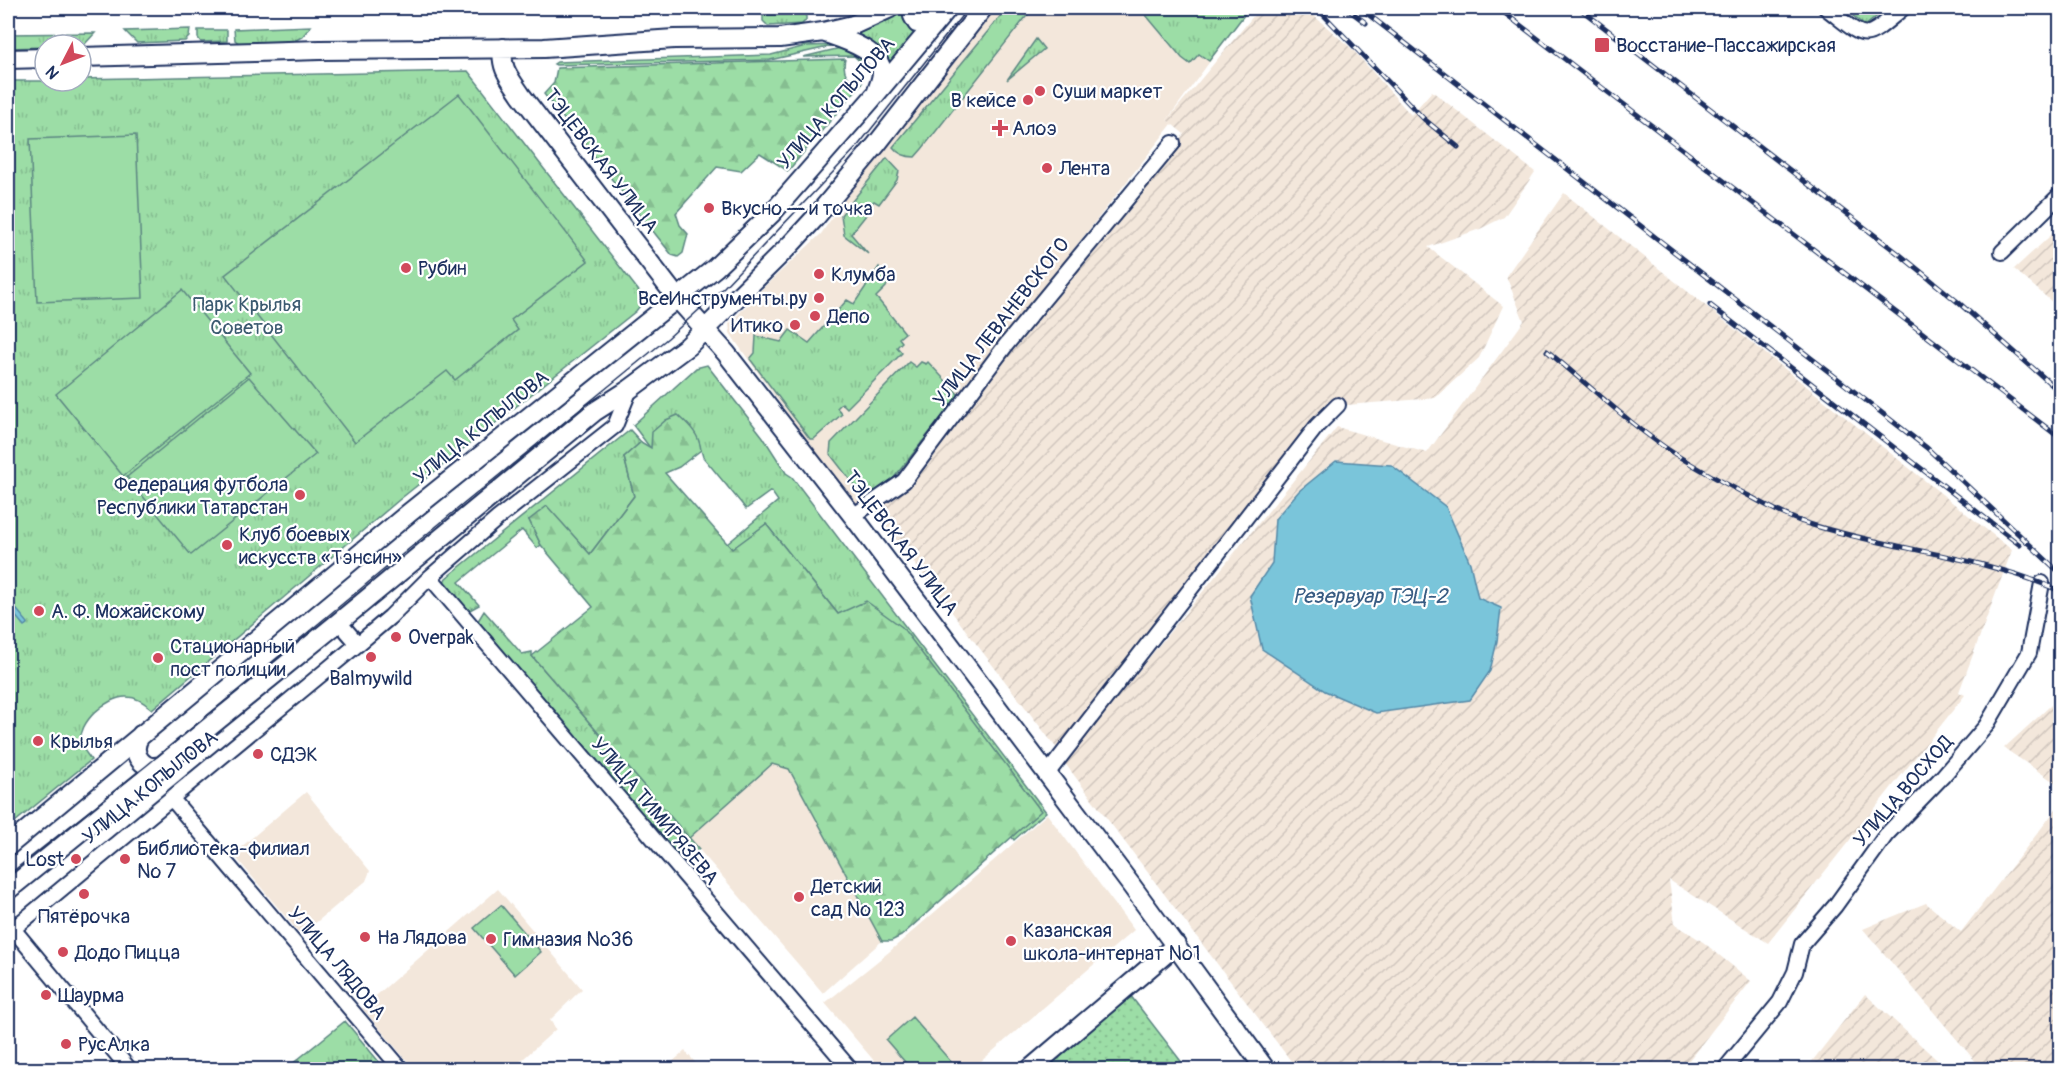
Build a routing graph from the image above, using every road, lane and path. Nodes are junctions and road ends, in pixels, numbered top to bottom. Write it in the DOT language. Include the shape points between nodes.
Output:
graph roads {
  1 [pos="890,8"];
  2 [pos="917,8"];
  3 [pos="982,8"];
  4 [pos="1826,8"];
  5 [pos="1903,8"];
  6 [pos="945,11"];
  7 [pos="823,33"];
  8 [pos="502,48"];
  9 [pos="93,57"];
  10 [pos="33,58"];
  11 [pos="8,59"];
  12 [pos="875,95"];
  13 [pos="1173,143"];
  14 [pos="2061,195"];
  15 [pos="2001,252"];
  16 [pos="677,298"];
  17 [pos="705,330"];
  18 [pos="630,389"];
  19 [pos="1338,405"];
  20 [pos="853,516"];
  21 [pos="430,577"];
  22 [pos="2042,583"];
  23 [pos="339,622"];
  24 [pos="358,644"];
  25 [pos="141,735"];
  26 [pos="165,764"];
  27 [pos="1047,774"];
  28 [pos="172,799"];
  29 [pos="8,846"];
  30 [pos="8,890"];
  31 [pos="10,926"];
  32 [pos="1176,945"];
  33 [pos="130,1070"];
  34 [pos="402,1070"];
  35 [pos="851,1070"];
  36 [pos="1029,1070"];
  37 [pos="1266,1070"];
  38 [pos="1724,1070"];
  1 -- 7 [label="main road"];
  2 -- 6 [label="main road" via="913,16 917,23 926,23"];
  3 -- 17 [label="main road, УЛИЦА КОПЫЛОВА" via="815,218"];
  4 -- 5 [label="street" via="1867,36"];
  6 -- 12 [label="main road, УЛИЦА КОПЫЛОВА"];
  7 -- 8 [label="main road"];
  7 -- 12 [label="main road" via="861,47 877,60 882,75"];
  8 -- 9 [label="main road"];
  8 -- 16 [label="main road, ТЭЦЕВСКАЯ УЛИЦА" via="504,70 521,95"];
  10 -- 11 [label="main road"];
  12 -- 16 [label="main road, УЛИЦА КОПЫЛОВА" via="767,218"];
  13 -- 20 [label="street, УЛИЦА ЛЕВАНЕВСКОГО" via="1006,345 904,481"];
  14 -- 15 [label="street"];
  16 -- 17 [label="main road, ТЭЦЕВСКАЯ УЛИЦА"];
  16 -- 25 [label="main road, УЛИЦА КОПЫЛОВА"];
  17 -- 18 [label="main road, УЛИЦА КОПЫЛОВА"];
  17 -- 20 [label="main road, ТЭЦЕВСКАЯ УЛИЦА"];
  18 -- 21 [label="street, УЛИЦА КОПЫЛОВА" via="615,426"];
  18 -- 23 [label="main road, УЛИЦА КОПЫЛОВА" via="594,412"];
  19 -- 27 [label="street" via="1317,426"];
  20 -- 27 [label="main road, ТЭЦЕВСКАЯ УЛИЦА"];
  21 -- 24 [label="street, УЛИЦА КОПЫЛОВА"];
  21 -- 35 [label="street, УЛИЦА ТИМИРЯЗЕВА"];
  22 -- 38 [label="street, УЛИЦА ВОСХОД" via="2029,653 1986,726 1886,835 1802,944 1795,972 1780,1002"];
  23 -- 24 [label="street"];
  23 -- 26 [label="main road, УЛИЦА КОПЫЛОВА"];
  24 -- 28 [label="street, УЛИЦА КОПЫЛОВА"];
  25 -- 26 [label="main road" via="135,746 138,758 146,766"];
  25 -- 29 [label="main road, УЛИЦА КОПЫЛОВА"];
  26 -- 30 [label="main road, УЛИЦА КОПЫЛОВА"];
  27 -- 32 [label="main road, ТЭЦЕВСКАЯ УЛИЦА"];
  28 -- 31 [label="street, УЛИЦА КОПЫЛОВА"];
  28 -- 34 [label="street, УЛИЦА ЛЯДОВА"];
  31 -- 33 [label="street"];
  32 -- 36 [label="main road"];
  32 -- 37 [label="main road, ТЭЦЕВСКАЯ УЛИЦА"];
}
